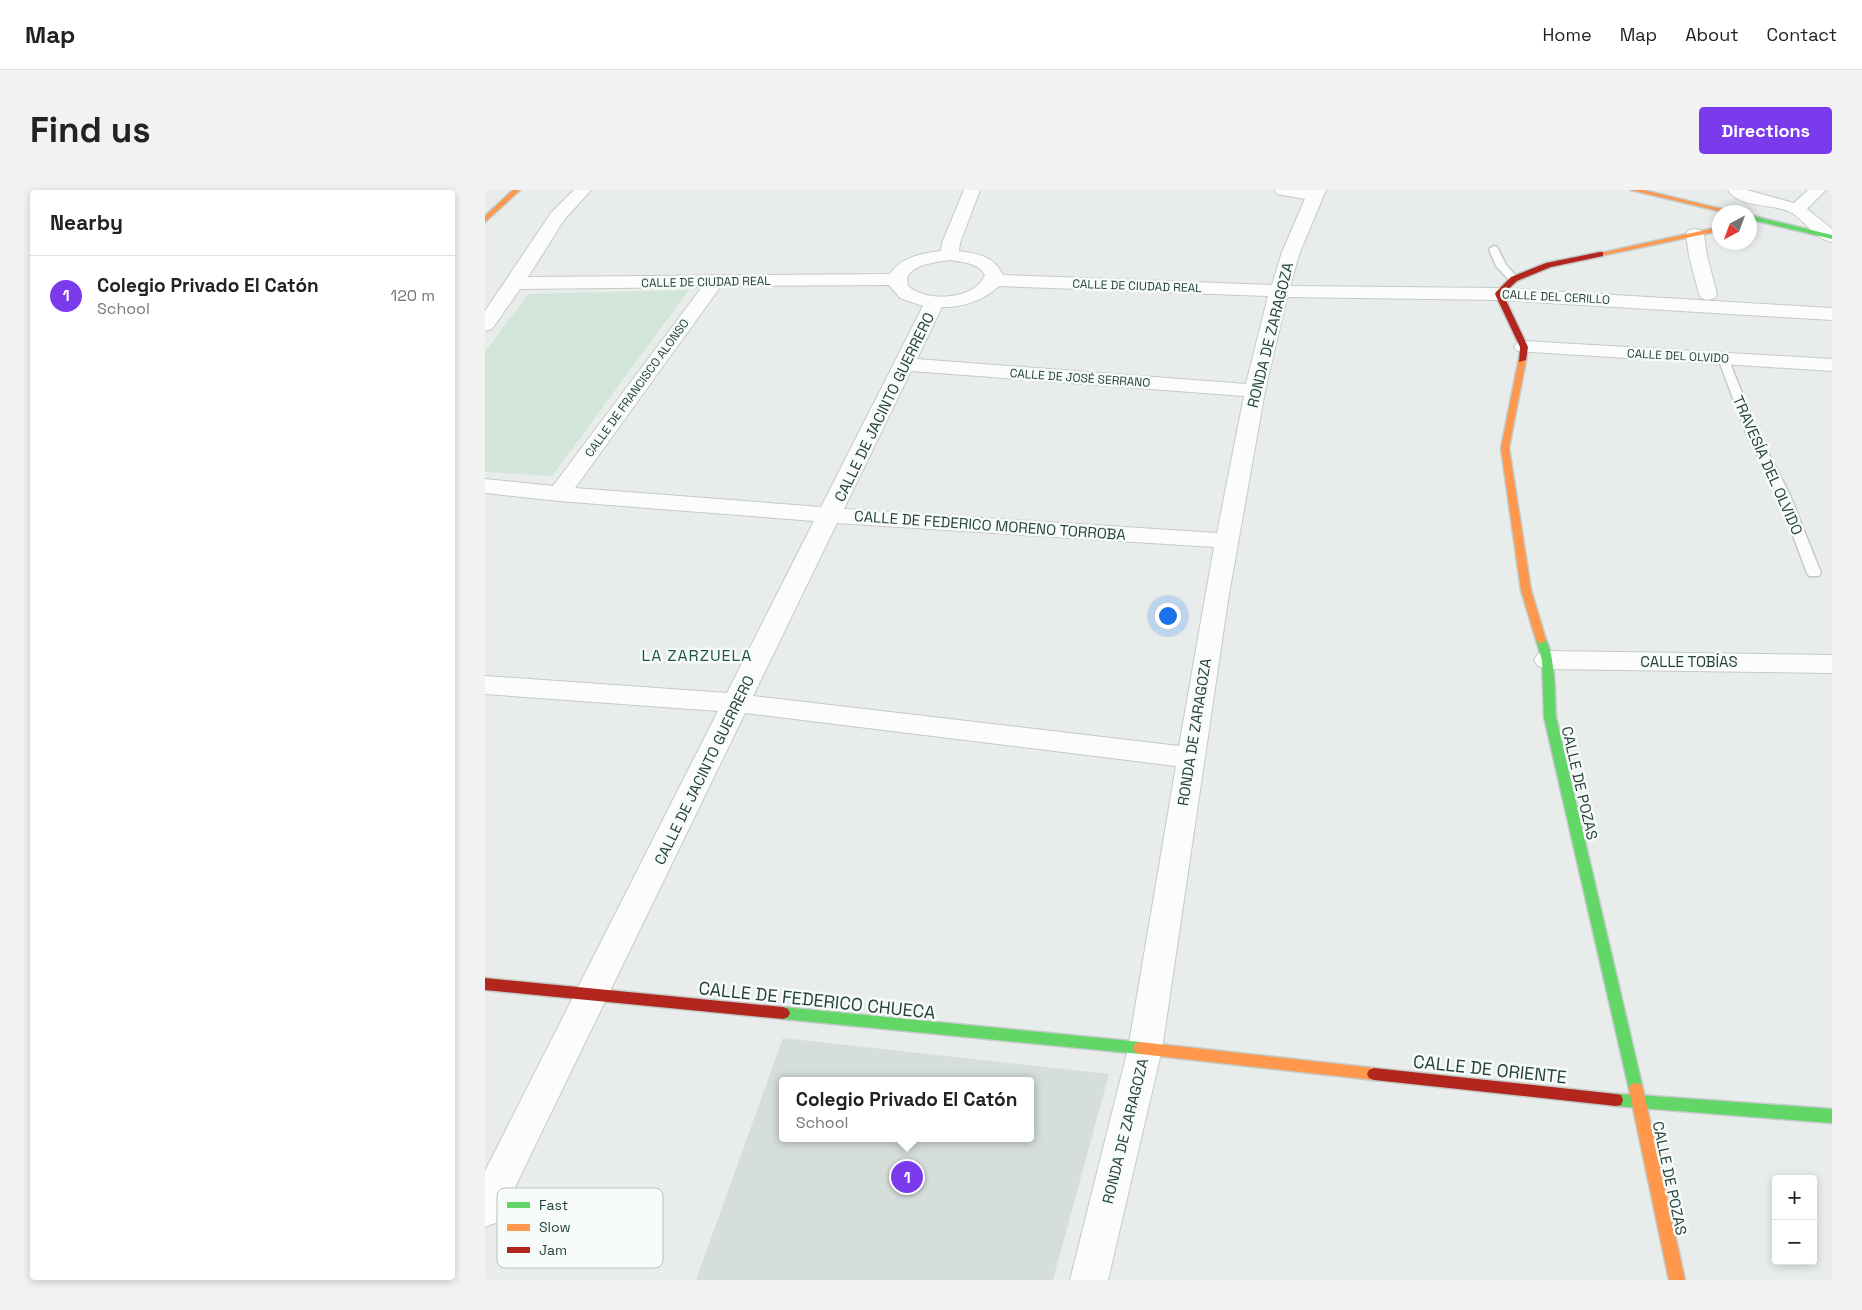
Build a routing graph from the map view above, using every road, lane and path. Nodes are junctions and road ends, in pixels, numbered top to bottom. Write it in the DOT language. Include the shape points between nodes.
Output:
graph roads {
  1 [pos="517,190"];
  2 [pos="583,190"];
  3 [pos="972,190"];
  4 [pos="1283,190"];
  5 [pos="1634,190"];
  6 [pos="1818,190"];
  7 [pos="1316,193"];
  8 [pos="1741,193"];
  9 [pos="1732,205"];
  10 [pos="1712,208"];
  11 [pos="1797,209"];
  12 [pos="485,220"];
  13 [pos="1757,221"];
  14 [pos="1712,230"];
  15 [pos="1695,234"];
  16 [pos="1832,237"];
  17 [pos="1494,249"];
  18 [pos="950,255"];
  19 [pos="1514,279"];
  20 [pos="897,280"];
  21 [pos="994,280"];
  22 [pos="714,282"];
  23 [pos="515,283"];
  24 [pos="1279,291"];
  25 [pos="1499,294"];
  26 [pos="1708,294"];
  27 [pos="935,302"];
  28 [pos="1832,314"];
  29 [pos="485,325"];
  30 [pos="1524,347"];
  31 [pos="1723,358"];
  32 [pos="904,364"];
  33 [pos="1832,365"];
  34 [pos="1255,391"];
  35 [pos="485,486"];
  36 [pos="559,494"];
  37 [pos="831,514"];
  38 [pos="1227,540"];
  39 [pos="1814,573"];
  40 [pos="1547,660"];
  41 [pos="1832,664"];
  42 [pos="485,685"];
  43 [pos="737,703"];
  44 [pos="1190,758"];
  45 [pos="485,984"];
  46 [pos="592,995"];
  47 [pos="1145,1049"];
  48 [pos="1639,1103"];
  49 [pos="1832,1116"];
  50 [pos="485,1209"];
  51 [pos="1089,1280"];
  52 [pos="1677,1280"];
  1 -- 12 [label="street"];
  2 -- 23 [label="street" via="557,217"];
  3 -- 18 [label="street" via="951,243"];
  4 -- 7 [label="street"];
  5 -- 10 [label="street"];
  6 -- 11 [label="street"];
  7 -- 24 [label="street, RONDA DE ZARAGOZA" via="1291,252"];
  8 -- 9 [label="street"];
  8 -- 11 [label="street"];
  11 -- 16 [label="street"];
  13 -- 16 [label="street"];
  14 -- 15 [label="street"];
  15 -- 19 [label="street" via="1549,265"];
  15 -- 26 [label="street"];
  17 -- 19 [label="lane" via="1501,266"];
  18 -- 20 [label="street" via="915,263 901,272"];
  18 -- 21 [label="street" via="972,258 989,265 994,272"];
  19 -- 25 [label="street"];
  20 -- 22 [label="street, CALLE DE CIUDAD REAL"];
  20 -- 27 [label="street" via="899,288 907,294"];
  21 -- 24 [label="street, CALLE DE CIUDAD REAL"];
  21 -- 27 [label="street" via="989,288 973,297"];
  22 -- 23 [label="street, CALLE DE CIUDAD REAL"];
  22 -- 36 [label="street, CALLE DE FRANCISCO ALONSO"];
  23 -- 29 [label="street"];
  24 -- 25 [label="street, CALLE DEL CERILLO"];
  24 -- 34 [label="street, RONDA DE ZARAGOZA"];
  25 -- 28 [label="street, CALLE DEL CERILLO"];
  25 -- 30 [label="street"];
  27 -- 32 [label="street, CALLE DE JACINTO GUERRERO"];
  30 -- 31 [label="street, CALLE DEL OLVIDO"];
  30 -- 40 [label="street, CALLE DE POZAS" via="1505,448 1526,590"];
  31 -- 33 [label="street, CALLE DEL OLVIDO"];
  31 -- 39 [label="lane, TRAVESÍA DEL OLVIDO" via="1752,433 1783,493"];
  32 -- 34 [label="street, CALLE DE JOSÉ SERRANO"];
  32 -- 37 [label="street, CALLE DE JACINTO GUERRERO"];
  34 -- 38 [label="street, RONDA DE ZARAGOZA"];
  35 -- 36 [label="street, CALLE DE FEDERICO MORENO TORROBA"];
  36 -- 37 [label="street, CALLE DE FEDERICO MORENO TORROBA"];
  37 -- 38 [label="street, CALLE DE FEDERICO MORENO TORROBA"];
  37 -- 43 [label="street, CALLE DE JACINTO GUERRERO"];
  38 -- 44 [label="street, RONDA DE ZARAGOZA"];
  40 -- 41 [label="street, CALLE TOBÍAS"];
  40 -- 48 [label="street, CALLE DE POZAS" via="1550,717"];
  42 -- 43 [label="street"];
  43 -- 44 [label="street"];
  43 -- 46 [label="street, CALLE DE JACINTO GUERRERO"];
  44 -- 47 [label="street, RONDA DE ZARAGOZA"];
  45 -- 46 [label="street, CALLE DE FEDERICO CHUECA"];
  46 -- 47 [label="street, CALLE DE FEDERICO CHUECA"];
  46 -- 50 [label="street, CALLE DE JACINTO GUERRERO"];
  47 -- 48 [label="street, CALLE DE ORIENTE"];
  47 -- 51 [label="street, RONDA DE ZARAGOZA"];
  48 -- 49 [label="street, CALLE DE ORIENTE"];
  48 -- 52 [label="street, CALLE DE POZAS"];
}
